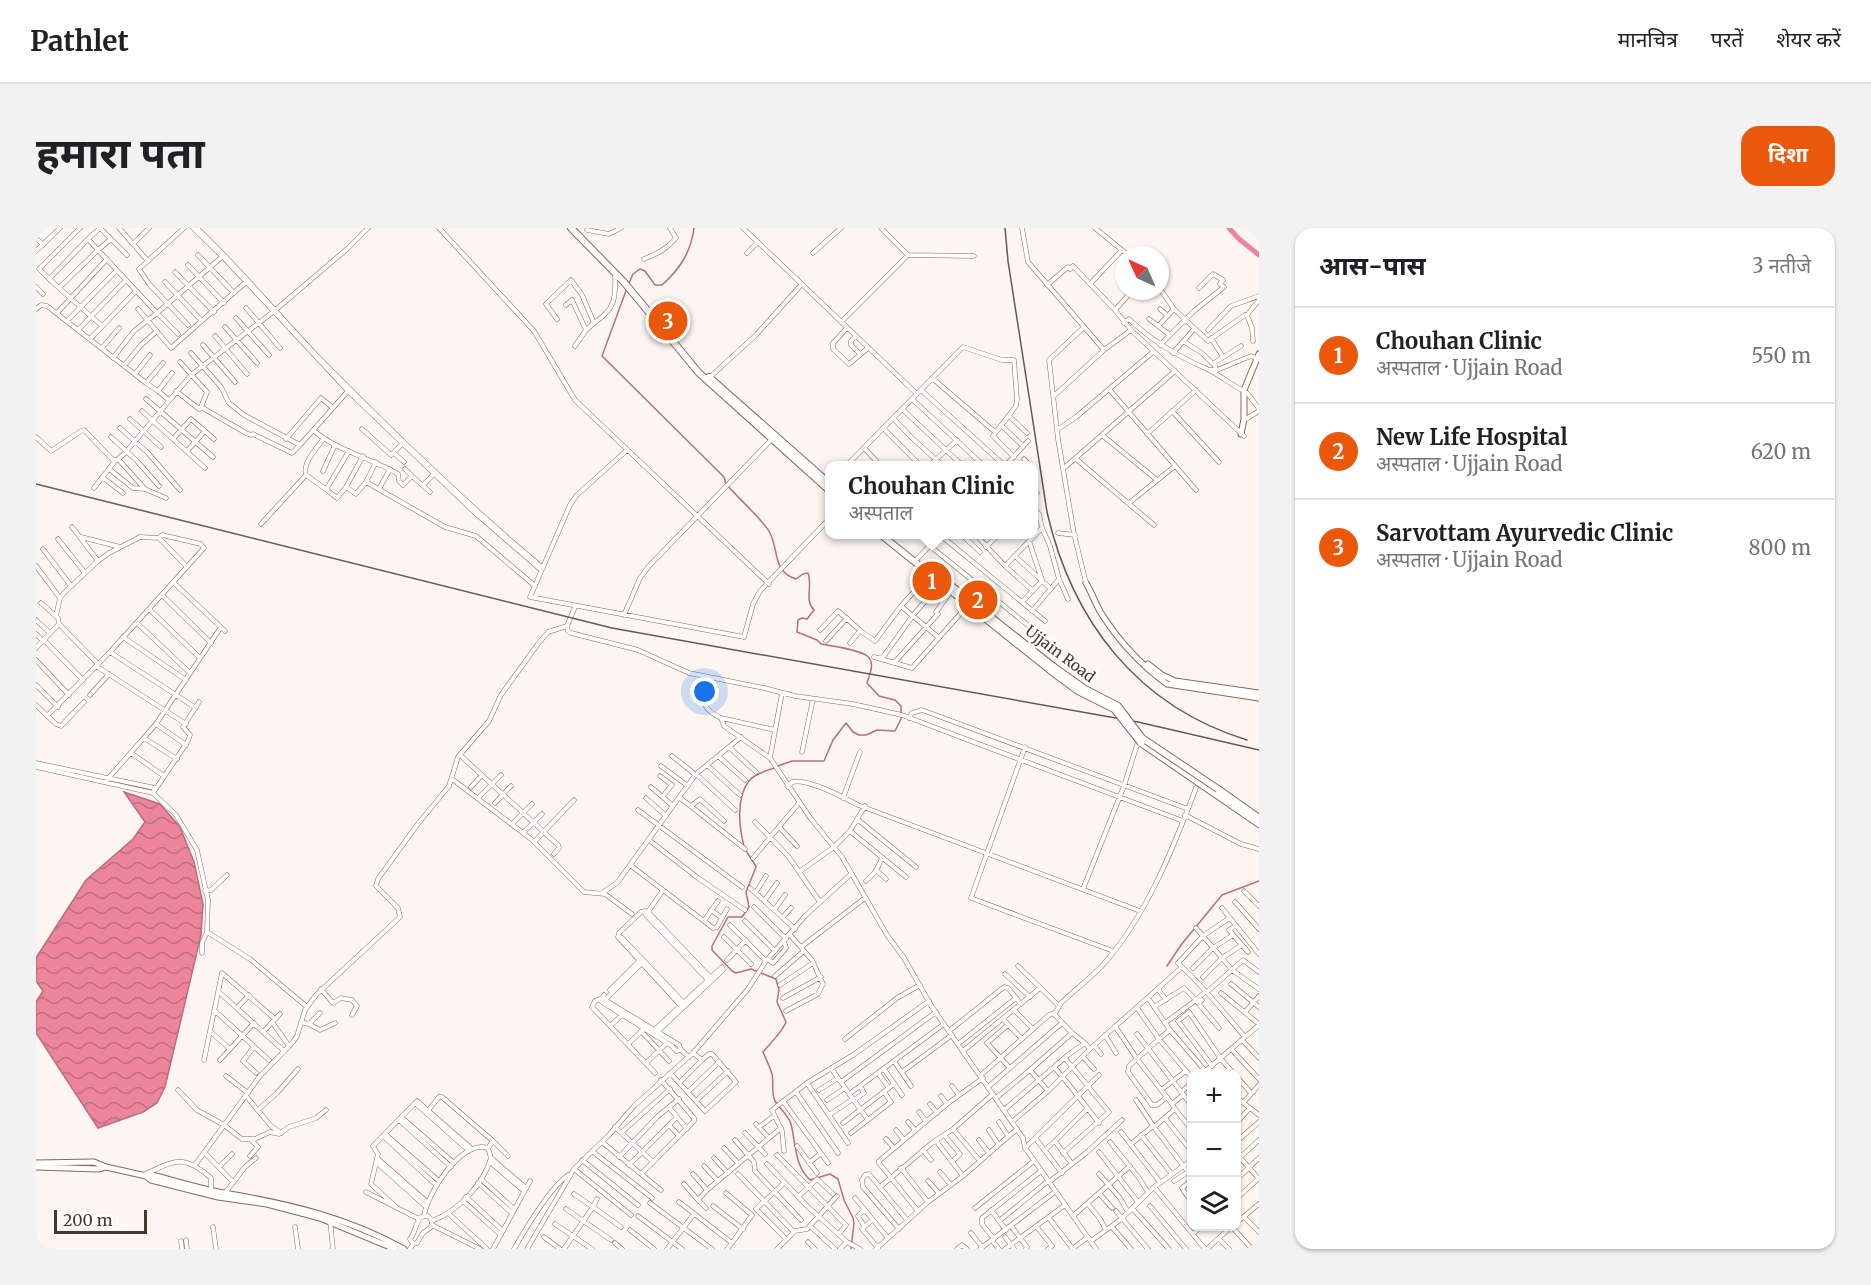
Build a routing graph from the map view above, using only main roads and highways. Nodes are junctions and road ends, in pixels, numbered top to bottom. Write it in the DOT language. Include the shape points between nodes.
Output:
graph roads {
  1 [pos="573,228"];
  2 [pos="624,279"];
  3 [pos="1258,357"];
  4 [pos="1256,372"];
  5 [pos="1245,392"];
  6 [pos="825,481"];
  7 [pos="886,539"];
  8 [pos="892,539"];
  9 [pos="1086,583"];
  10 [pos="1008,633"];
  11 [pos="1052,669"];
  12 [pos="1259,696"];
  13 [pos="1259,818"];
  14 [pos="1259,824"];
  15 [pos="36,1165"];
  16 [pos="144,1175"];
  17 [pos="331,1219"];
  18 [pos="395,1249"];
  19 [pos="404,1249"];
  1 -- 2 [label="main road"];
  1 -- 2 [label="main road"];
  2 -- 6 [label="main road" via="708,380"];
  3 -- 4 [label="main road"];
  3 -- 5 [label="main road"];
  4 -- 5 [label="main road"];
  5 -- 5 [label="main road" via="1244,419 1243,435 1246,419"];
  7 -- 10 [label="main road, Ujjain Road"];
  8 -- 10 [label="main road, Ujjain Road"];
  9 -- 12 [label="main road" via="1121,635 1143,660 1170,680"];
  10 -- 11 [label="main road, Ujjain Road"];
  10 -- 11 [label="main road, Ujjain Road"];
  11 -- 13 [label="main road, Ujjain Road, bridge" via="1118,706 1142,738"];
  11 -- 14 [label="main road, bridge" via="1078,691 1111,706 1141,743"];
  15 -- 16 [label="main road" via="106,1167"];
  16 -- 17 [label="main road" via="269,1201"];
  16 -- 17 [label="main road" via="175,1187"];
  17 -- 18 [label="main road"];
  17 -- 19 [label="main road"];
}
